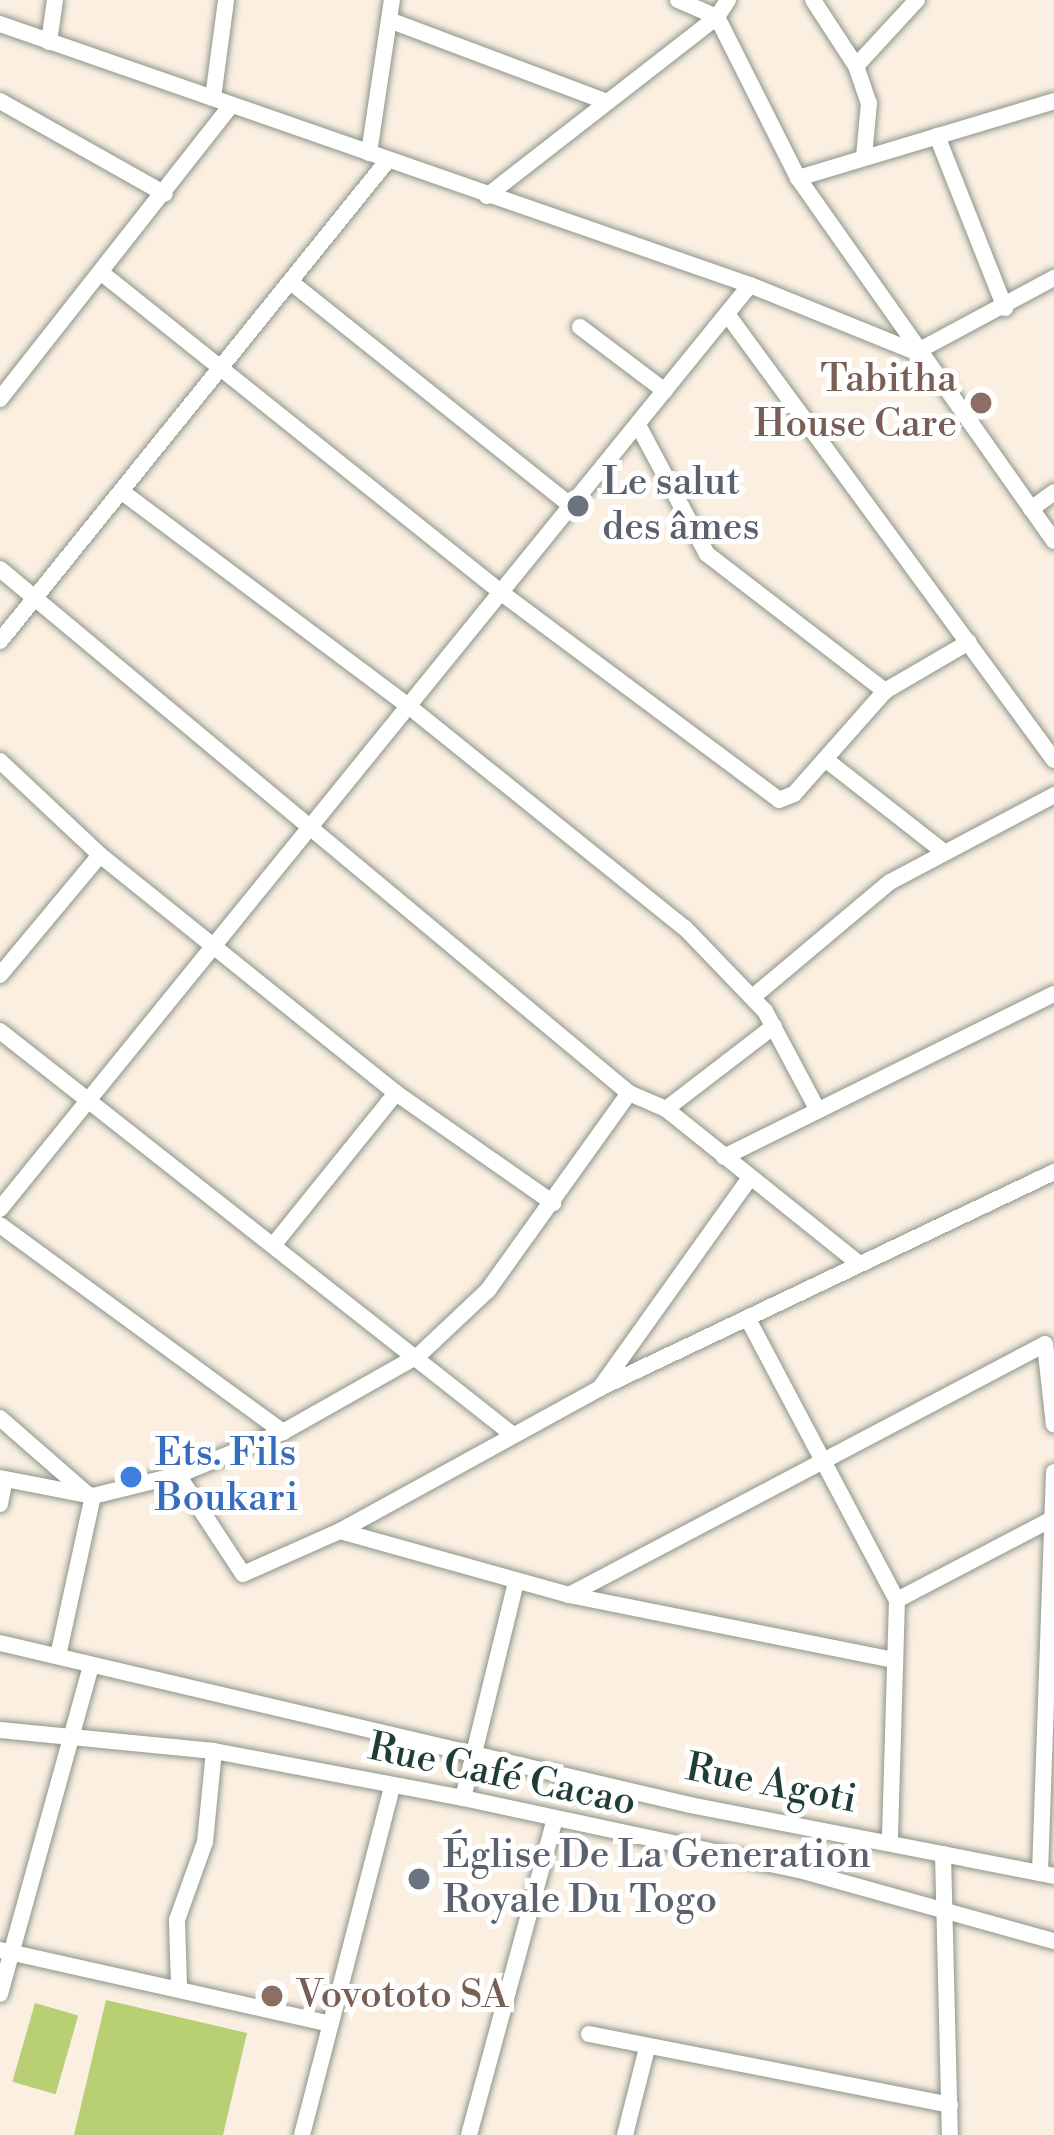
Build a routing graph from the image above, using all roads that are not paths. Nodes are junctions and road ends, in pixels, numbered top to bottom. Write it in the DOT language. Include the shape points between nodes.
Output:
graph roads {
  1 [pos="55,0"];
  2 [pos="226,0"];
  3 [pos="392,0"];
  4 [pos="678,0"];
  5 [pos="728,0"];
  6 [pos="812,0"];
  7 [pos="917,0"];
  8 [pos="717,17"];
  9 [pos="389,20"];
  10 [pos="0,24"];
  11 [pos="49,42"];
  12 [pos="856,67"];
  13 [pos="213,98"];
  14 [pos="0,100"];
  15 [pos="602,100"];
  16 [pos="1054,101"];
  17 [pos="231,105"];
  18 [pos="937,136"];
  19 [pos="369,153"];
  20 [pos="864,157"];
  21 [pos="388,160"];
  22 [pos="798,178"];
  23 [pos="165,194"];
  24 [pos="487,196"];
  25 [pos="103,274"];
  26 [pos="1054,278"];
  27 [pos="292,284"];
  28 [pos="750,285"];
  29 [pos="1005,308"];
  30 [pos="727,314"];
  31 [pos="580,327"];
  32 [pos="916,352"];
  33 [pos="222,370"];
  34 [pos="7,376"];
  35 [pos="665,391"];
  36 [pos="0,399"];
  37 [pos="638,425"];
  38 [pos="1054,492"];
  39 [pos="125,494"];
  40 [pos="573,507"];
  41 [pos="1031,509"];
  42 [pos="1054,541"];
  43 [pos="0,569"];
  44 [pos="503,594"];
  45 [pos="38,598"];
  46 [pos="0,640"];
  47 [pos="969,642"];
  48 [pos="885,692"];
  49 [pos="411,708"];
  50 [pos="825,759"];
  51 [pos="0,760"];
  52 [pos="1054,760"];
  53 [pos="1054,795"];
  54 [pos="314,830"];
  55 [pos="944,852"];
  56 [pos="100,855"];
  57 [pos="220,948"];
  58 [pos="0,975"];
  59 [pos="1054,994"];
  60 [pos="754,996"];
  61 [pos="774,1026"];
  62 [pos="0,1031"];
  63 [pos="396,1093"];
  64 [pos="629,1093"];
  65 [pos="83,1100"];
  66 [pos="667,1109"];
  67 [pos="817,1109"];
  68 [pos="724,1157"];
  69 [pos="1054,1172"];
  70 [pos="749,1179"];
  71 [pos="553,1202"];
  72 [pos="0,1209"];
  73 [pos="0,1225"];
  74 [pos="275,1243"];
  75 [pos="856,1261"];
  76 [pos="749,1321"];
  77 [pos="419,1355"];
  78 [pos="600,1388"];
  79 [pos="0,1418"];
  80 [pos="1054,1425"];
  81 [pos="283,1432"];
  82 [pos="513,1435"];
  83 [pos="820,1465"];
  84 [pos="1054,1472"];
  85 [pos="178,1475"];
  86 [pos="3,1479"];
  87 [pos="90,1496"];
  88 [pos="0,1504"];
  89 [pos="1054,1518"];
  90 [pos="340,1531"];
  91 [pos="516,1582"];
  92 [pos="569,1595"];
  93 [pos="897,1600"];
  94 [pos="0,1642"];
  95 [pos="58,1656"];
  96 [pos="895,1660"];
  97 [pos="91,1664"];
  98 [pos="0,1730"];
  99 [pos="68,1734"];
  100 [pos="214,1751"];
  101 [pos="476,1753"];
  102 [pos="392,1786"];
  103 [pos="463,1798"];
  104 [pos="556,1819"];
  105 [pos="890,1842"];
  106 [pos="943,1854"];
  107 [pos="1047,1875"];
  108 [pos="941,1906"];
  109 [pos="1054,1941"];
  110 [pos="4,1951"];
  111 [pos="179,1985"];
  112 [pos="0,1994"];
  113 [pos="326,2023"];
  114 [pos="589,2034"];
  115 [pos="647,2048"];
  116 [pos="950,2105"];
  117 [pos="302,2135"];
  118 [pos="469,2135"];
  119 [pos="625,2135"];
  120 [pos="950,2135"];
  1 -- 11 [label="street"];
  2 -- 13 [label="street"];
  3 -- 9 [label="street"];
  4 -- 8 [label="street"];
  5 -- 8 [label="street"];
  6 -- 12 [label="street"];
  7 -- 12 [label="street"];
  8 -- 15 [label="street"];
  8 -- 22 [label="street"];
  9 -- 15 [label="street"];
  9 -- 19 [label="street"];
  10 -- 11 [label="street"];
  11 -- 13 [label="street"];
  12 -- 20 [label="street" via="872,125"];
  13 -- 17 [label="street"];
  14 -- 23 [label="street"];
  15 -- 24 [label="street"];
  16 -- 18 [label="street"];
  17 -- 19 [label="street"];
  17 -- 23 [label="street"];
  18 -- 20 [label="street"];
  18 -- 29 [label="street"];
  19 -- 21 [label="street"];
  20 -- 22 [label="street"];
  21 -- 24 [label="street"];
  21 -- 27 [label="street"];
  22 -- 32 [label="street"];
  23 -- 25 [label="street"];
  24 -- 28 [label="street"];
  25 -- 33 [label="street"];
  25 -- 34 [label="street"];
  26 -- 29 [label="street"];
  27 -- 33 [label="street"];
  27 -- 40 [label="street"];
  28 -- 30 [label="street"];
  28 -- 32 [label="street"];
  29 -- 32 [label="street"];
  30 -- 35 [label="street"];
  30 -- 47 [label="street"];
  31 -- 35 [label="street"];
  32 -- 41 [label="street"];
  33 -- 39 [label="street"];
  33 -- 44 [label="street"];
  34 -- 36 [label="street"];
  35 -- 37 [label="street"];
  37 -- 40 [label="street"];
  37 -- 48 [label="street" via="707,554"];
  38 -- 41 [label="street"];
  39 -- 45 [label="street"];
  39 -- 49 [label="street"];
  40 -- 44 [label="street"];
  41 -- 42 [label="street"];
  43 -- 45 [label="street"];
  44 -- 49 [label="street"];
  44 -- 50 [label="street" via="779,800"];
  45 -- 46 [label="street"];
  45 -- 54 [label="street"];
  47 -- 48 [label="street"];
  47 -- 52 [label="street"];
  48 -- 50 [label="street"];
  49 -- 54 [label="street"];
  49 -- 60 [label="street" via="685,928"];
  50 -- 55 [label="street"];
  51 -- 56 [label="street"];
  53 -- 55 [label="street"];
  54 -- 57 [label="street"];
  54 -- 64 [label="street"];
  55 -- 60 [label="street" via="852,909"];
  56 -- 57 [label="street"];
  56 -- 58 [label="street"];
  57 -- 63 [label="street"];
  57 -- 65 [label="street"];
  59 -- 67 [label="street"];
  60 -- 61 [label="street"];
  61 -- 66 [label="street"];
  61 -- 67 [label="street"];
  62 -- 65 [label="street"];
  63 -- 71 [label="street"];
  63 -- 74 [label="street"];
  64 -- 66 [label="street"];
  64 -- 71 [label="street"];
  65 -- 72 [label="street"];
  65 -- 74 [label="street"];
  66 -- 68 [label="street"];
  67 -- 68 [label="street"];
  68 -- 70 [label="street"];
  69 -- 75 [label="street"];
  70 -- 75 [label="street"];
  70 -- 78 [label="street"];
  71 -- 77 [label="street" via="488,1290"];
  73 -- 81 [label="street"];
  74 -- 77 [label="street"];
  75 -- 76 [label="street"];
  76 -- 78 [label="street"];
  76 -- 83 [label="street"];
  77 -- 81 [label="street"];
  77 -- 82 [label="street"];
  78 -- 82 [label="street"];
  79 -- 87 [label="street"];
  80 -- 83 [label="street" via="1045,1344"];
  81 -- 85 [label="street"];
  82 -- 90 [label="street"];
  83 -- 92 [label="street"];
  83 -- 93 [label="street"];
  84 -- 89 [label="street"];
  85 -- 87 [label="street"];
  85 -- 90 [label="street" via="243,1574"];
  86 -- 87 [label="street"];
  86 -- 88 [label="street"];
  87 -- 95 [label="street"];
  89 -- 93 [label="street"];
  89 -- 107 [label="street"];
  90 -- 91 [label="street"];
  91 -- 92 [label="street"];
  91 -- 101 [label="street"];
  92 -- 96 [label="street"];
  93 -- 96 [label="street"];
  94 -- 95 [label="street, Rue Agoti"];
  95 -- 97 [label="street, Rue Agoti"];
  96 -- 105 [label="street"];
  97 -- 99 [label="street"];
  97 -- 101 [label="street, Rue Agoti"];
  98 -- 99 [label="street, Rue Café Cacao"];
  99 -- 100 [label="street, Rue Café Cacao"];
  99 -- 110 [label="street"];
  100 -- 102 [label="street, Rue Café Cacao"];
  100 -- 111 [label="street" via="205,1842 177,1920"];
  101 -- 103 [label="street"];
  101 -- 105 [label="street, Rue Agoti"];
  102 -- 103 [label="street, Rue Café Cacao"];
  102 -- 113 [label="street"];
  103 -- 104 [label="street, Rue Café Cacao"];
  104 -- 108 [label="street, Rue Café Cacao"];
  104 -- 118 [label="street"];
  105 -- 106 [label="street, Rue Agoti"];
  106 -- 107 [label="street, Rue Agoti"];
  106 -- 108 [label="street"];
  108 -- 109 [label="street, Rue Café Cacao"];
  108 -- 116 [label="street"];
  110 -- 111 [label="street"];
  110 -- 112 [label="street"];
  111 -- 113 [label="street"];
  113 -- 117 [label="street"];
  114 -- 115 [label="street"];
  115 -- 116 [label="street"];
  115 -- 119 [label="street"];
  116 -- 120 [label="street"];
}
